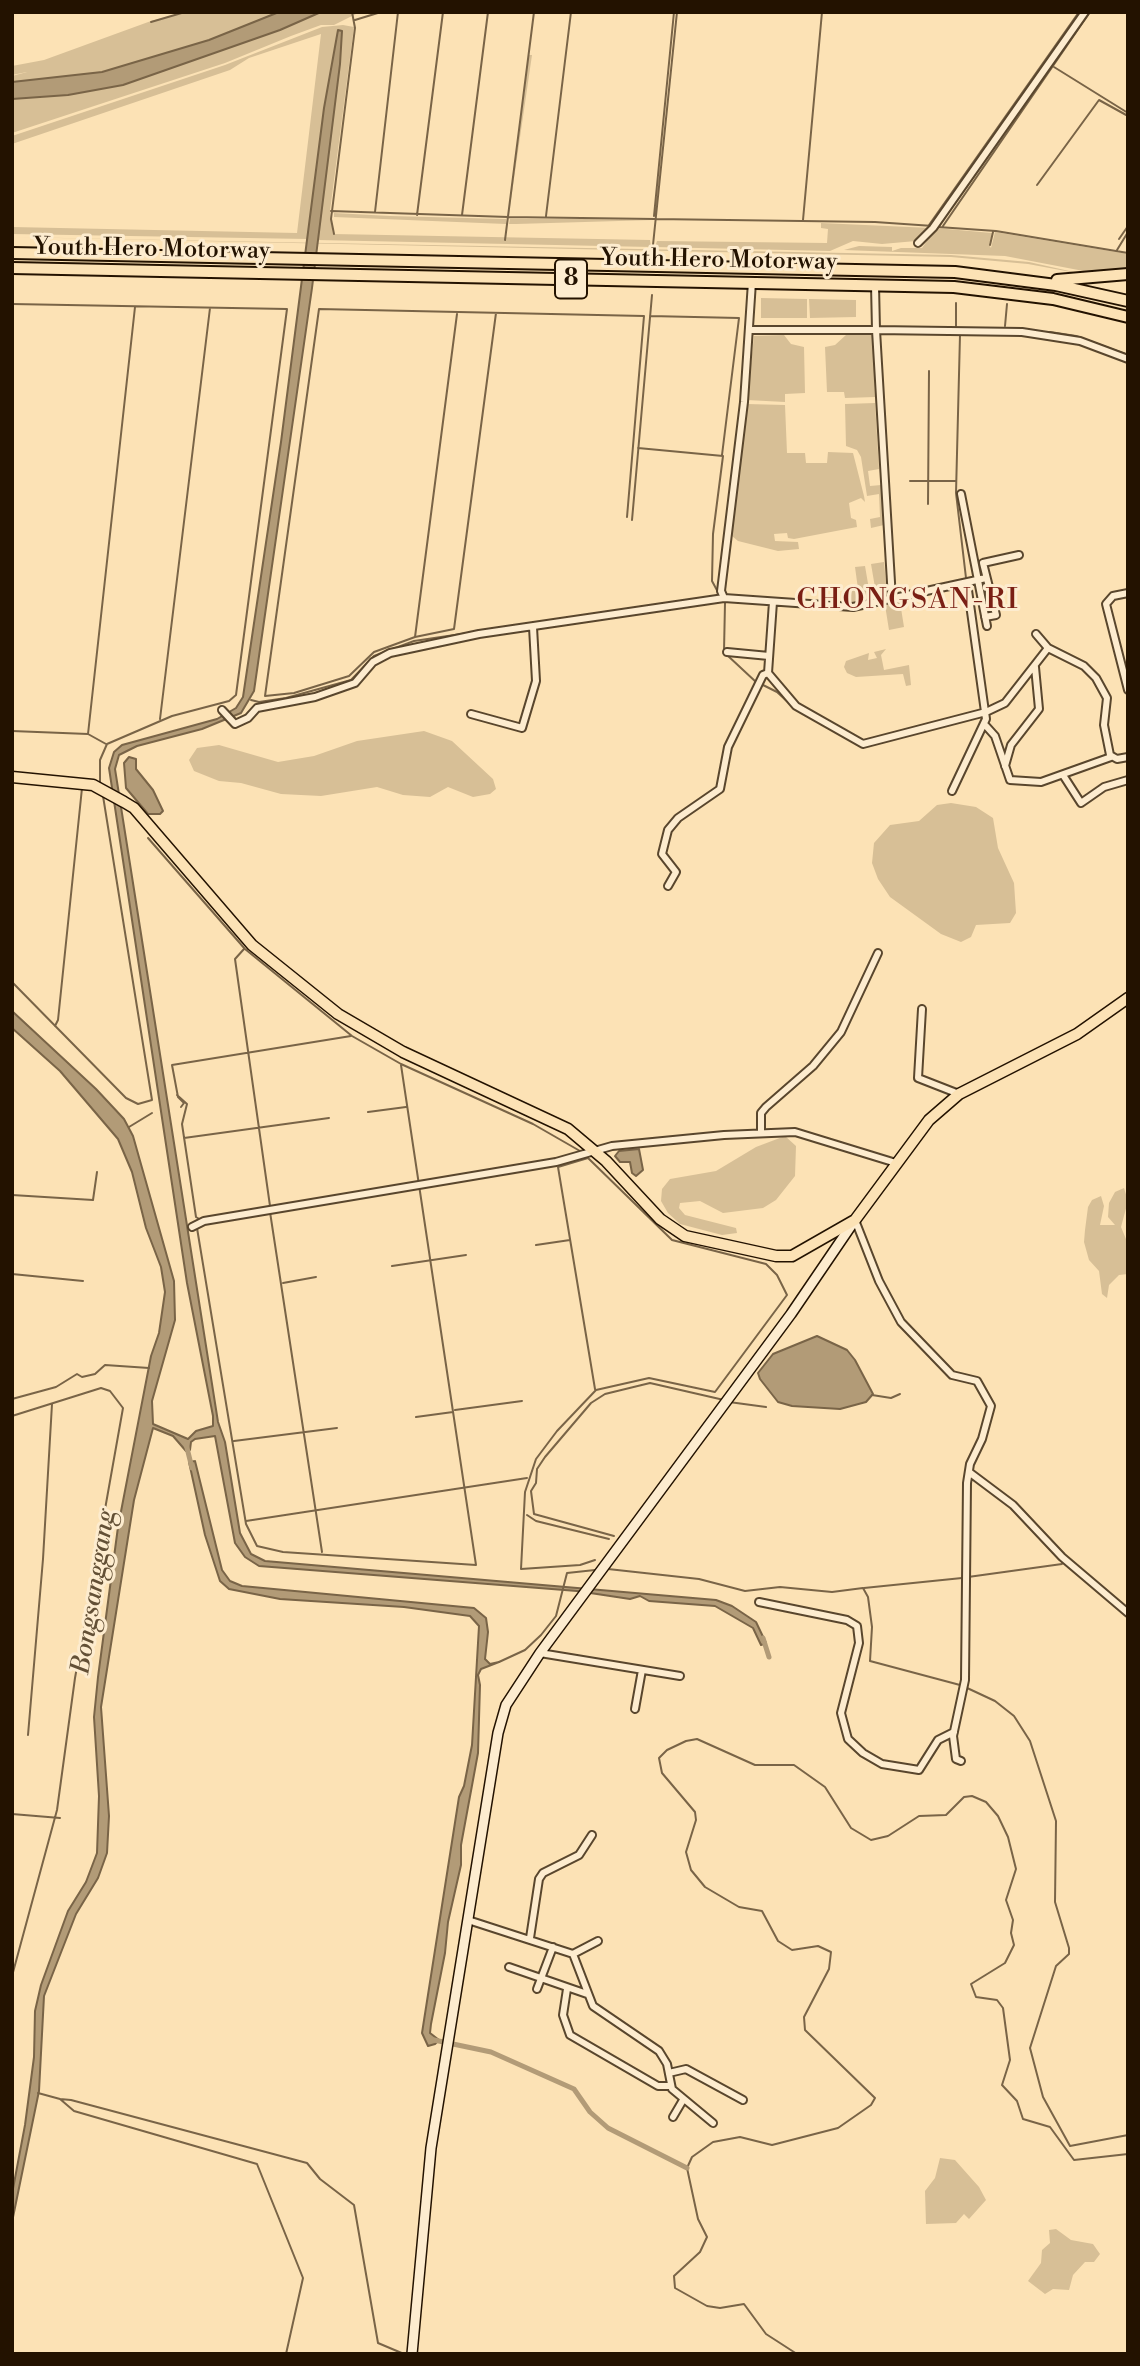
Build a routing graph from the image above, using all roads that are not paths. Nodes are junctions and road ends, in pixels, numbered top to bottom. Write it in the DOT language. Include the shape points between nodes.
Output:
graph roads {
  1 [pos="1085,12"];
  2 [pos="918,243"];
  3 [pos="12,253"];
  4 [pos="12,268"];
  5 [pos="1128,274"];
  6 [pos="1023,279"];
  7 [pos="752,282"];
  8 [pos="875,285"];
  9 [pos="1128,301"];
  10 [pos="1128,317"];
  11 [pos="751,330"];
  12 [pos="876,330"];
  13 [pos="1128,359"];
  14 [pos="961,494"];
  15 [pos="1019,555"];
  16 [pos="986,578"];
  17 [pos="977,580"];
  18 [pos="967,583"];
  19 [pos="1128,593"];
  20 [pos="724,598"];
  21 [pos="892,599"];
  22 [pos="773,601"];
  23 [pos="985,617"];
  24 [pos="987,626"];
  25 [pos="533,627"];
  26 [pos="1036,634"];
  27 [pos="1048,648"];
  28 [pos="727,652"];
  29 [pos="769,656"];
  30 [pos="1035,667"];
  31 [pos="768,673"];
  32 [pos="1128,690"];
  33 [pos="225,711"];
  34 [pos="986,712"];
  35 [pos="471,714"];
  36 [pos="986,726"];
  37 [pos="1111,757"];
  38 [pos="1128,757"];
  39 [pos="1004,768"];
  40 [pos="1063,775"];
  41 [pos="12,777"];
  42 [pos="1128,780"];
  43 [pos="952,791"];
  44 [pos="668,886"];
  45 [pos="878,953"];
  46 [pos="1128,998"];
  47 [pos="922,1009"];
  48 [pos="960,1094"];
  49 [pos="761,1133"];
  50 [pos="589,1154"];
  51 [pos="896,1163"];
  52 [pos="855,1220"];
  53 [pos="192,1227"];
  54 [pos="969,1472"];
  55 [pos="759,1602"];
  56 [pos="1128,1613"];
  57 [pos="540,1653"];
  58 [pos="642,1670"];
  59 [pos="680,1676"];
  60 [pos="635,1709"];
  61 [pos="954,1731"];
  62 [pos="961,1761"];
  63 [pos="592,1835"];
  64 [pos="468,1920"];
  65 [pos="530,1938"];
  66 [pos="598,1941"];
  67 [pos="553,1947"];
  68 [pos="573,1954"];
  69 [pos="509,1967"];
  70 [pos="540,1979"];
  71 [pos="537,1989"];
  72 [pos="567,1989"];
  73 [pos="587,1994"];
  74 [pos="668,2073"];
  75 [pos="670,2086"];
  76 [pos="683,2100"];
  77 [pos="743,2100"];
  78 [pos="673,2117"];
  79 [pos="713,2123"];
  80 [pos="412,2354"];
  1 -- 2 [label="street"];
  3 -- 6 [label="highway, Youth Hero Motorway / 8" via="922,270"];
  4 -- 7 [label="highway, Youth Hero Motorway / 8"];
  5 -- 6 [label="highway" via="1067,281"];
  6 -- 9 [label="highway, Youth Hero Motorway / 8"];
  7 -- 8 [label="highway, Youth Hero Motorway / 8"];
  7 -- 11 [label="street"];
  8 -- 10 [label="highway, Youth Hero Motorway / 8" via="985,289"];
  8 -- 12 [label="street"];
  11 -- 12 [label="street"];
  11 -- 20 [label="street" via="721,591"];
  12 -- 13 [label="street" via="1022,332 1080,341"];
  12 -- 21 [label="street"];
  14 -- 17 [label="street"];
  15 -- 16 [label="street" via="983,563"];
  16 -- 17 [label="street"];
  16 -- 23 [label="street" via="996,615"];
  17 -- 18 [label="street"];
  17 -- 23 [label="street"];
  18 -- 21 [label="street"];
  18 -- 34 [label="street"];
  19 -- 32 [label="street" via="1113,596 1106,604"];
  20 -- 22 [label="street"];
  20 -- 25 [label="street"];
  21 -- 22 [label="street" via="853,607"];
  22 -- 29 [label="street"];
  23 -- 24 [label="street"];
  25 -- 33 [label="street" via="390,653 373,662 346,688 257,708 235,724"];
  25 -- 35 [label="street" via="536,681 522,728"];
  26 -- 27 [label="street"];
  27 -- 30 [label="street"];
  27 -- 37 [label="street" via="1084,666 1102,686 1108,705 1105,737"];
  28 -- 29 [label="street"];
  29 -- 31 [label="street"];
  30 -- 34 [label="street" via="1013,696"];
  30 -- 39 [label="street" via="1039,709 1012,745"];
  31 -- 34 [label="street" via="789,701 859,744"];
  31 -- 44 [label="street" via="758,681 734,731 720,789 668,830 662,854 676,872"];
  34 -- 36 [label="street"];
  36 -- 39 [label="street" via="995,736"];
  36 -- 43 [label="street"];
  37 -- 38 [label="street"];
  37 -- 40 [label="street"];
  39 -- 40 [label="street" via="1010,780 1016,781 1041,782"];
  40 -- 42 [label="street" via="1081,803 1104,787"];
  41 -- 50 [label="main road" via="93,785 134,808 251,944 338,1014 403,1052 568,1129"];
  45 -- 49 [label="street" via="841,1032 813,1066 765,1107"];
  46 -- 48 [label="main road" via="1077,1034"];
  47 -- 48 [label="street" via="918,1078"];
  48 -- 51 [label="main road" via="929,1120"];
  49 -- 50 [label="street" via="612,1146"];
  49 -- 51 [label="street" via="807,1135"];
  50 -- 52 [label="main road" via="660,1219 702,1241 785,1257"];
  50 -- 53 [label="street" via="204,1221"];
  51 -- 52 [label="main road"];
  52 -- 54 [label="street" via="878,1281 901,1322 945,1369 956,1377 977,1381 990,1401 988,1421"];
  52 -- 57 [label="main road"];
  54 -- 56 [label="street" via="1013,1505 1062,1557"];
  54 -- 61 [label="street" via="965,1680"];
  55 -- 61 [label="street" via="847,1620 856,1626 859,1643 841,1713 848,1740 863,1753 882,1764 919,1770 938,1740"];
  57 -- 58 [label="street"];
  57 -- 64 [label="main road" via="506,1705 498,1733"];
  58 -- 59 [label="street"];
  58 -- 60 [label="street"];
  61 -- 62 [label="street" via="954,1752"];
  63 -- 65 [label="street" via="579,1855 543,1873 537,1884"];
  64 -- 65 [label="street"];
  64 -- 80 [label="main road" via="429,2161"];
  65 -- 67 [label="street"];
  66 -- 68 [label="street"];
  67 -- 68 [label="street"];
  67 -- 70 [label="street"];
  68 -- 73 [label="street"];
  69 -- 70 [label="street"];
  70 -- 71 [label="street"];
  70 -- 72 [label="street"];
  72 -- 73 [label="street"];
  72 -- 75 [label="street" via="563,2015 570,2035 658,2086"];
  73 -- 74 [label="street" via="601,2014 659,2051"];
  74 -- 75 [label="street"];
  74 -- 77 [label="street" via="686,2069"];
  75 -- 76 [label="street"];
  76 -- 78 [label="street"];
  76 -- 79 [label="street"];
}
